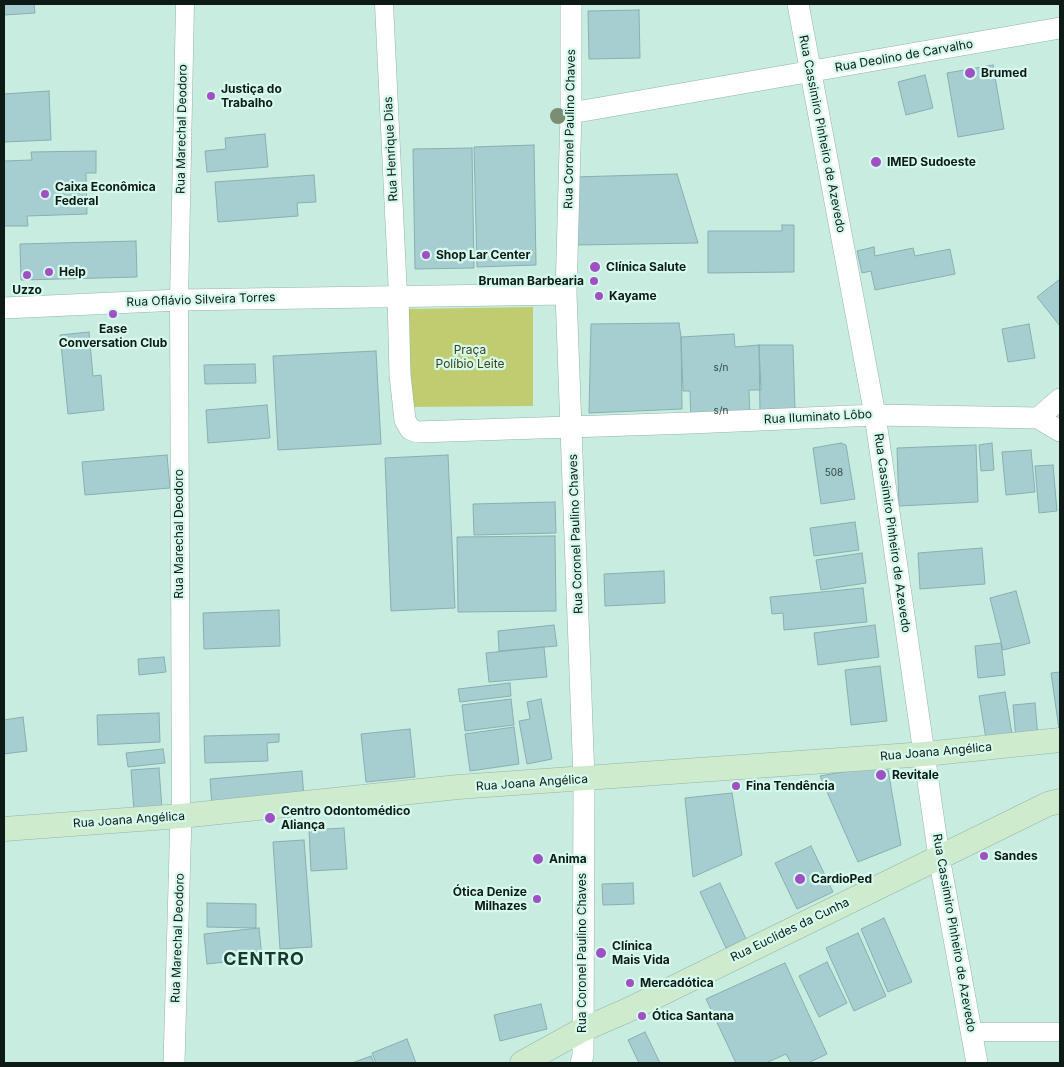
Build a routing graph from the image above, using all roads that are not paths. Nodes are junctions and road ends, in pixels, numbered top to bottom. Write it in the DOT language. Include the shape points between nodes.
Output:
graph roads {
  1 [pos="185,4"];
  2 [pos="384,4"];
  3 [pos="571,4"];
  4 [pos="798,4"];
  5 [pos="1060,28"];
  6 [pos="810,72"];
  7 [pos="571,113"];
  8 [pos="566,294"];
  9 [pos="398,295"];
  10 [pos="179,300"];
  11 [pos="4,308"];
  12 [pos="1060,399"];
  13 [pos="875,415"];
  14 [pos="1038,418"];
  15 [pos="572,426"];
  16 [pos="1060,431"];
  17 [pos="1060,740"];
  18 [pos="925,754"];
  19 [pos="584,779"];
  20 [pos="1060,801"];
  21 [pos="181,816"];
  22 [pos="4,829"];
  23 [pos="939,857"];
  24 [pos="582,1030"];
  25 [pos="972,1032"];
  26 [pos="1060,1032"];
  27 [pos="174,1063"];
  28 [pos="522,1063"];
  29 [pos="581,1063"];
  30 [pos="977,1063"];
  1 -- 10 [label="street, Rua Marechal Deodoro"];
  2 -- 9 [label="street, Rua Henrique Dias"];
  3 -- 7 [label="street, Rua Coronel Paulino Chaves"];
  4 -- 6 [label="street, Rua Cassimiro Pinheiro de Azevedo"];
  5 -- 6 [label="street, Rua Deolino de Carvalho"];
  6 -- 7 [label="street, Rua Deolino de Carvalho"];
  6 -- 13 [label="street, Rua Cassimiro Pinheiro de Azevedo"];
  7 -- 8 [label="street, Rua Coronel Paulino Chaves"];
  8 -- 9 [label="street"];
  8 -- 15 [label="street, Rua Coronel Paulino Chaves"];
  9 -- 10 [label="street, Rua Oflávio Silveira Torres"];
  9 -- 15 [label="street" via="400,375 405,420 410,429 417,432"];
  10 -- 11 [label="street, Rua Oflávio Silveira Torres"];
  10 -- 21 [label="street, Rua Marechal Deodoro"];
  12 -- 14 [label="street"];
  13 -- 14 [label="street, Rua Iluminato Lôbo"];
  13 -- 15 [label="street, Rua Iluminato Lôbo"];
  13 -- 18 [label="street, Rua Cassimiro Pinheiro de Azevedo"];
  14 -- 16 [label="street, Rua Iluminato Lôbo"];
  15 -- 19 [label="street, Rua Coronel Paulino Chaves"];
  17 -- 18 [label="main road, Rua Joana Angélica"];
  18 -- 19 [label="main road, Rua Joana Angélica"];
  18 -- 23 [label="street, Rua Cassimiro Pinheiro de Azevedo"];
  19 -- 21 [label="main road, Rua Joana Angélica" via="458,788"];
  19 -- 24 [label="street, Rua Coronel Paulino Chaves"];
  20 -- 23 [label="main road, Rua Euclides da Cunha"];
  21 -- 22 [label="main road, Rua Joana Angélica"];
  21 -- 27 [label="street, Rua Marechal Deodoro"];
  23 -- 24 [label="main road, Rua Euclides da Cunha"];
  23 -- 25 [label="street, Rua Cassimiro Pinheiro de Azevedo"];
  24 -- 28 [label="main road, Rua Euclides da Cunha"];
  24 -- 29 [label="street, Rua Coronel Paulino Chaves"];
  25 -- 26 [label="street"];
  25 -- 30 [label="street, Rua Cassimiro Pinheiro de Azevedo"];
}
